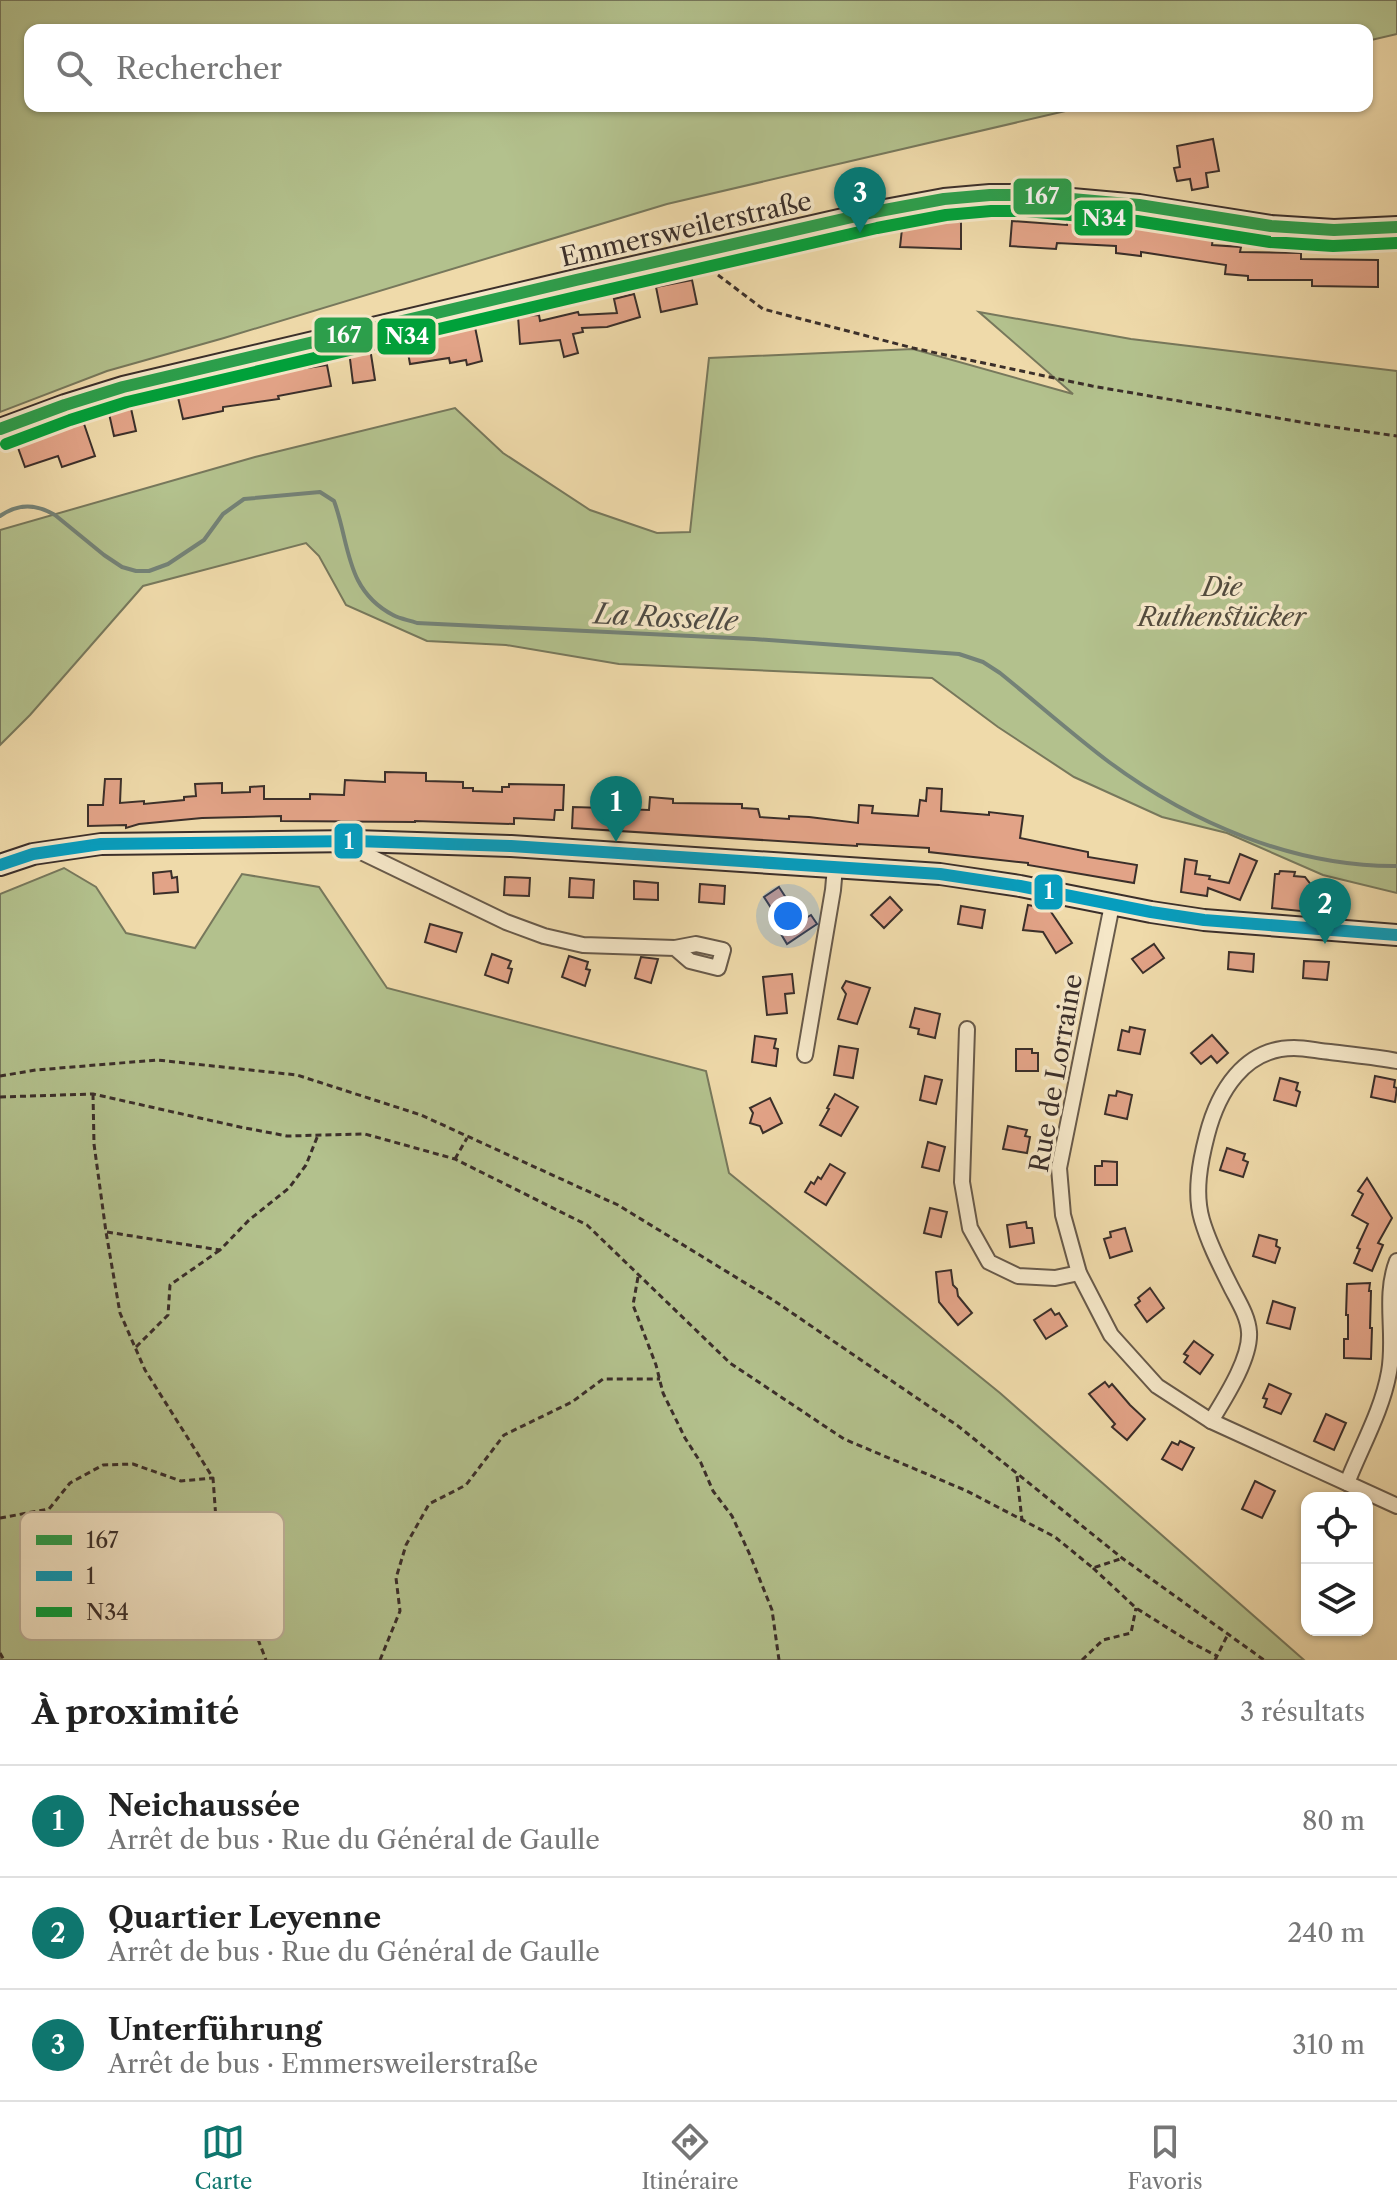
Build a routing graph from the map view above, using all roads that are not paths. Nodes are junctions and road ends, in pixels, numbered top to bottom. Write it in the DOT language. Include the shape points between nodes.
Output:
graph roads {
  1 [pos="1397,227"];
  2 [pos="0,429"];
  3 [pos="355,841"];
  4 [pos="0,865"];
  5 [pos="835,867"];
  6 [pos="1112,905"];
  7 [pos="1397,935"];
  8 [pos="675,948"];
  9 [pos="967,1029"];
  10 [pos="805,1055"];
  11 [pos="1397,1061"];
  12 [pos="1397,1261"];
  13 [pos="1079,1273"];
  14 [pos="1211,1421"];
  15 [pos="1347,1483"];
  16 [pos="1397,1506"];
  1 -- 2 [label="main road, Emmersweilerstraße" via="1271,226 1089,199 944,199 123,387"];
  3 -- 4 [label="main road" via="101,844 33,854"];
  3 -- 5 [label="main road"];
  3 -- 8 [label="street" via="361,852 544,936 583,945"];
  5 -- 6 [label="main road" via="940,874"];
  5 -- 10 [label="street"];
  6 -- 7 [label="main road" via="1204,920"];
  6 -- 13 [label="street, Rue de Lorraine" via="1059,1168 1063,1215"];
  9 -- 13 [label="street" via="962,1182 970,1228 989,1262 1018,1276"];
  11 -- 14 [label="street" via="1293,1048 1266,1053 1233,1076 1222,1095 1202,1155 1201,1216 1249,1332 1246,1355"];
  12 -- 15 [label="street" via="1391,1277 1389,1371"];
  13 -- 14 [label="street, Rue de Lorraine" via="1111,1335 1138,1366 1157,1386"];
  14 -- 15 [label="street, Rue de Lorraine"];
  15 -- 16 [label="street, Rue de Lorraine"];
}
